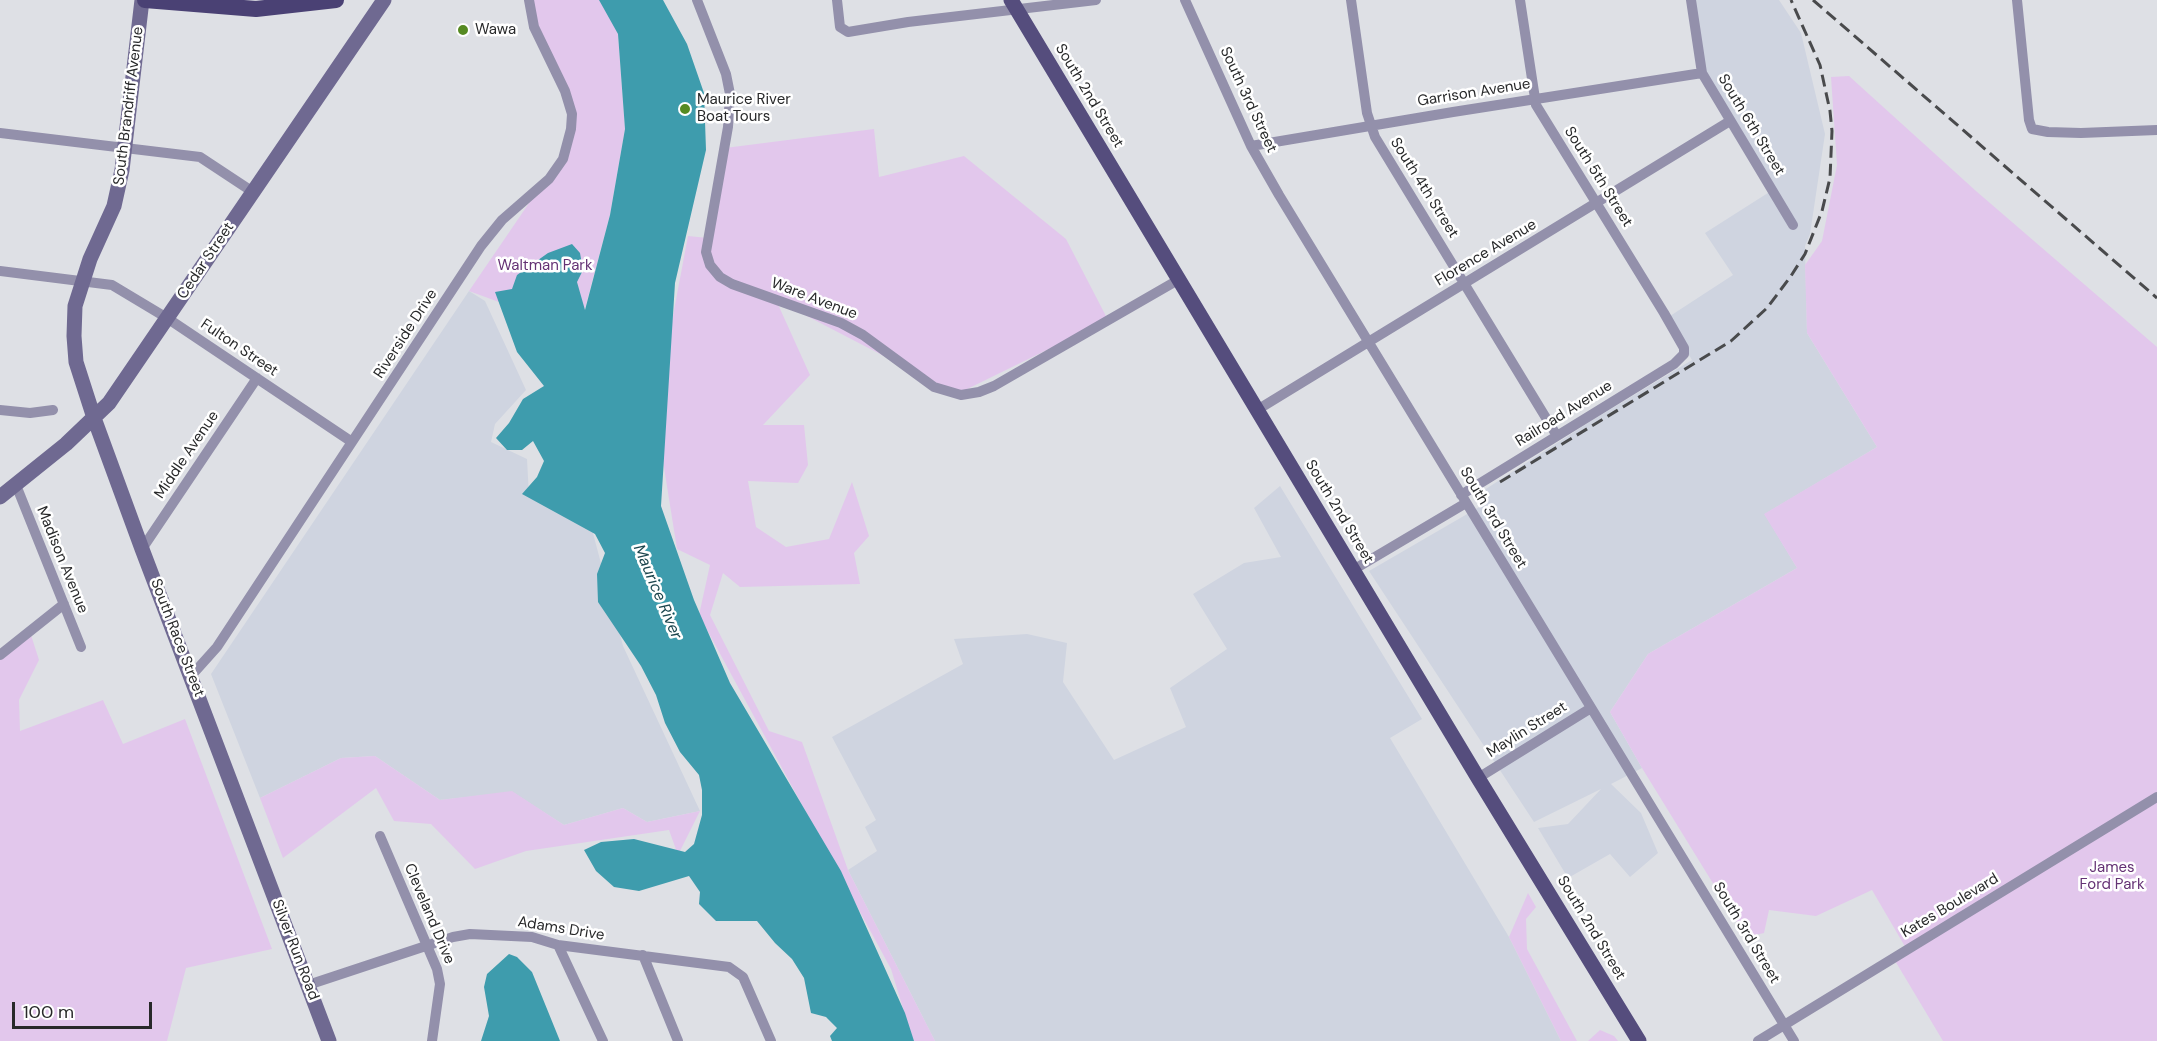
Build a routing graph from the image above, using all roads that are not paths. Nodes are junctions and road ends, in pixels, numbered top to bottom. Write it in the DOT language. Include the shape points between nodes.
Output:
graph roads {
  1 [pos="143,0"];
  2 [pos="336,0"];
  3 [pos="384,0"];
  4 [pos="529,0"];
  5 [pos="697,0"];
  6 [pos="837,0"];
  7 [pos="1095,0"];
  8 [pos="1185,0"];
  9 [pos="1352,0"];
  10 [pos="1520,0"];
  11 [pos="1691,0"];
  12 [pos="2018,0"];
  13 [pos="1014,5"];
  14 [pos="1702,73"];
  15 [pos="1535,99"];
  16 [pos="1730,121"];
  17 [pos="1370,126"];
  18 [pos="2157,130"];
  19 [pos="0,133"];
  20 [pos="1251,146"];
  21 [pos="125,149"];
  22 [pos="253,192"];
  23 [pos="1596,203"];
  24 [pos="1793,225"];
  25 [pos="0,271"];
  26 [pos="1178,280"];
  27 [pos="83,281"];
  28 [pos="1465,283"];
  29 [pos="167,318"];
  30 [pos="1369,341"];
  31 [pos="1682,357"];
  32 [pos="257,378"];
  33 [pos="0,410"];
  34 [pos="53,410"];
  35 [pos="1257,410"];
  36 [pos="94,418"];
  37 [pos="1557,436"];
  38 [pos="352,442"];
  39 [pos="16,485"];
  40 [pos="0,497"];
  41 [pos="1463,499"];
  42 [pos="142,549"];
  43 [pos="1353,570"];
  44 [pos="64,604"];
  45 [pos="81,647"];
  46 [pos="0,655"];
  47 [pos="191,676"];
  48 [pos="1591,708"];
  49 [pos="1478,778"];
  50 [pos="2157,797"];
  51 [pos="380,836"];
  52 [pos="261,859"];
  53 [pos="427,944"];
  54 [pos="558,945"];
  55 [pos="643,955"];
  56 [pos="308,985"];
  57 [pos="1784,1025"];
  58 [pos="329,1041"];
  59 [pos="432,1041"];
  60 [pos="603,1041"];
  61 [pos="678,1041"];
  62 [pos="771,1041"];
  63 [pos="1639,1041"];
  64 [pos="1758,1041"];
  65 [pos="1794,1041"];
  1 -- 2 [label="highway" via="256,9"];
  1 -- 21 [label="main road, South Brandriff Avenue"];
  3 -- 22 [label="main road, Cedar Street"];
  4 -- 38 [label="street, Riverside Drive" via="534,27 572,114 563,159 549,179 496,226"];
  5 -- 26 [label="street, Ware Avenue" via="730,94 706,252 710,265 732,284 841,323 934,387 961,395 994,386"];
  6 -- 13 [label="street" via="840,27 848,32"];
  7 -- 13 [label="street"];
  8 -- 20 [label="street, South 3rd Street"];
  9 -- 17 [label="street, South 4th Street"];
  10 -- 15 [label="street, South 5th Street"];
  11 -- 14 [label="street, South 6th Street"];
  12 -- 18 [label="street" via="2032,129 2081,134"];
  13 -- 26 [label="main road, South 2nd Street"];
  14 -- 15 [label="street, Garrison Avenue"];
  14 -- 16 [label="street, South 6th Street"];
  15 -- 17 [label="street, Garrison Avenue"];
  15 -- 23 [label="street, South 5th Street"];
  16 -- 23 [label="street, Florence Avenue"];
  16 -- 24 [label="street, South 6th Street"];
  17 -- 20 [label="street, Garrison Avenue"];
  17 -- 28 [label="street, South 4th Street"];
  19 -- 21 [label="street"];
  20 -- 30 [label="street, South 3rd Street"];
  21 -- 22 [label="street" via="200,158"];
  21 -- 27 [label="main road, South Brandriff Avenue" via="114,206"];
  22 -- 29 [label="main road, Cedar Street"];
  23 -- 28 [label="street, Florence Avenue"];
  23 -- 31 [label="street, South 5th Street" via="1684,348"];
  25 -- 27 [label="street, Fulton Street"];
  26 -- 35 [label="main road, South 2nd Street"];
  27 -- 29 [label="street, Fulton Street" via="112,285"];
  27 -- 36 [label="main road, South Brandriff Avenue" via="75,306 74,336 78,369"];
  28 -- 30 [label="street, Florence Avenue"];
  28 -- 37 [label="street, South 4th Street"];
  29 -- 32 [label="street, Fulton Street"];
  29 -- 36 [label="main road, Cedar Street" via="122,385"];
  30 -- 35 [label="street, Florence Avenue"];
  30 -- 41 [label="street, South 3rd Street"];
  31 -- 37 [label="street, Railroad Avenue"];
  32 -- 38 [label="street, Fulton Street"];
  32 -- 42 [label="street, Middle Avenue"];
  33 -- 34 [label="street"];
  35 -- 43 [label="main road, South 2nd Street"];
  36 -- 39 [label="main road, Cedar Street"];
  36 -- 42 [label="main road, South Race Street"];
  37 -- 41 [label="street, Railroad Avenue"];
  38 -- 47 [label="street, Riverside Drive" via="217,647"];
  39 -- 40 [label="main road, Cedar Street"];
  39 -- 44 [label="street, Madison Avenue"];
  41 -- 43 [label="street, Railroad Avenue"];
  41 -- 48 [label="street, South 3rd Street"];
  42 -- 47 [label="main road, South Race Street"];
  43 -- 49 [label="main road, South 2nd Street"];
  44 -- 45 [label="street, Madison Avenue"];
  44 -- 46 [label="street"];
  47 -- 52 [label="main road, South Race Street"];
  48 -- 49 [label="street, Maylin Street"];
  48 -- 57 [label="street, South 3rd Street"];
  49 -- 63 [label="main road, South 2nd Street"];
  50 -- 57 [label="street, Kates Boulevard"];
  51 -- 53 [label="street, Cleveland Drive"];
  52 -- 56 [label="main road, Silver Run Road"];
  53 -- 54 [label="street, Adams Drive" via="470,934 532,937"];
  53 -- 56 [label="street, Adams Drive"];
  53 -- 59 [label="street, Cleveland Drive" via="440,984"];
  54 -- 55 [label="street, Adams Drive"];
  54 -- 60 [label="street"];
  55 -- 61 [label="street"];
  55 -- 62 [label="street, Adams Drive" via="729,967 743,977"];
  56 -- 58 [label="main road, Silver Run Road"];
  57 -- 64 [label="street, Kates Boulevard"];
  57 -- 65 [label="street, South 3rd Street"];
}
